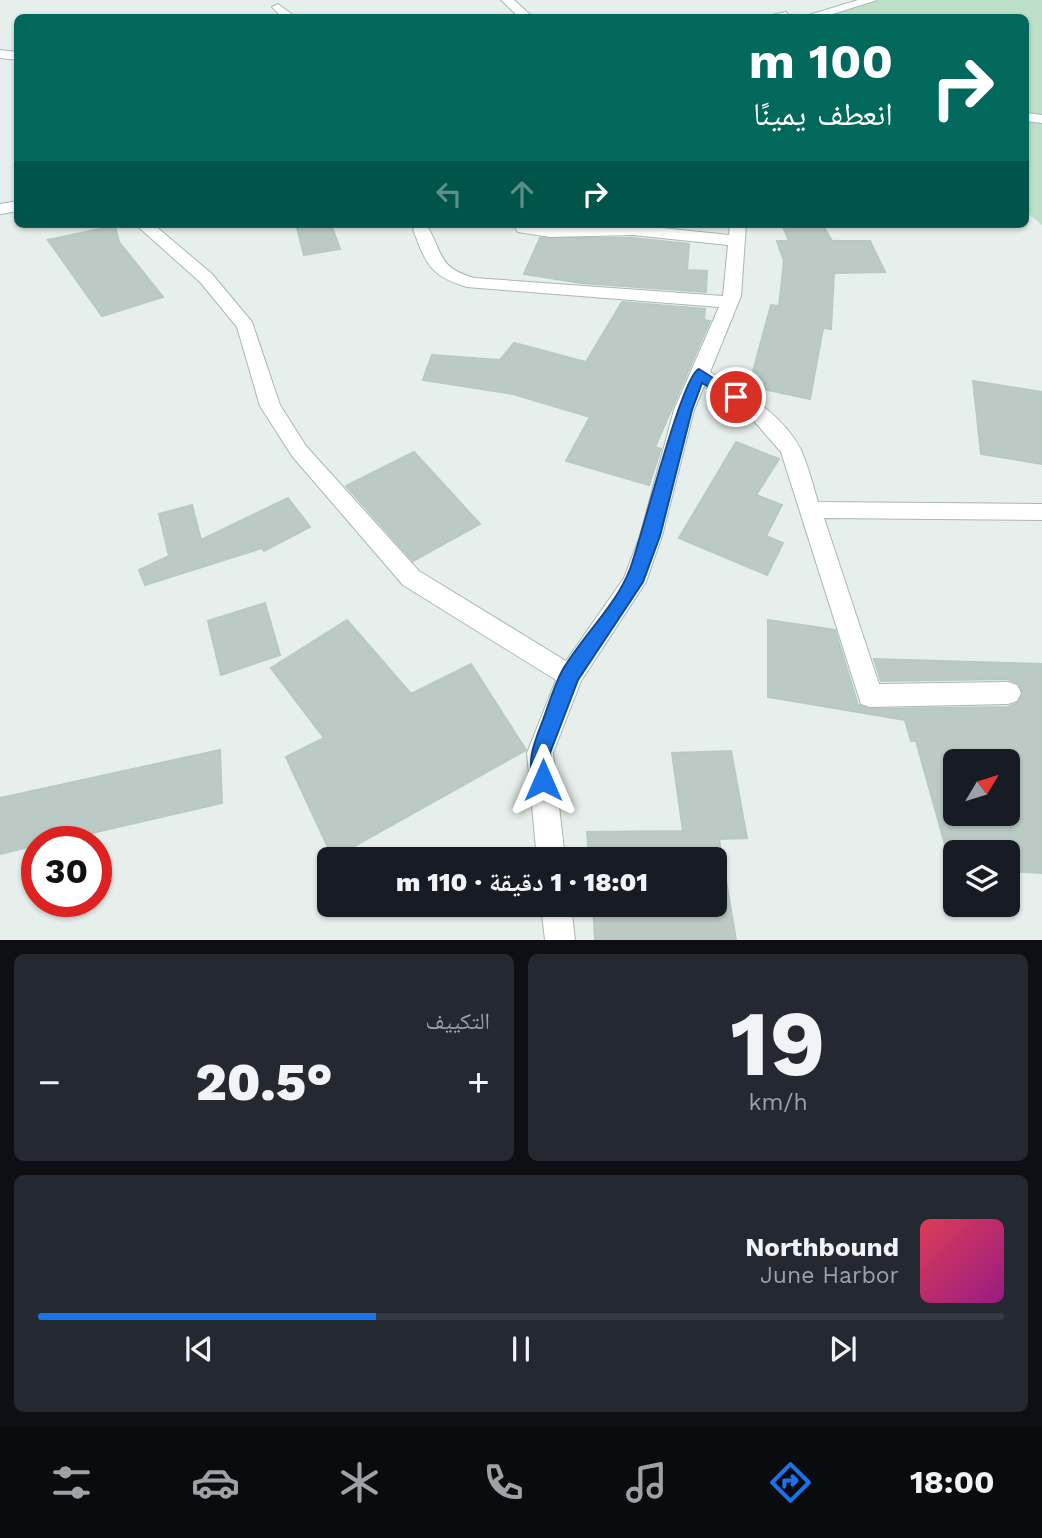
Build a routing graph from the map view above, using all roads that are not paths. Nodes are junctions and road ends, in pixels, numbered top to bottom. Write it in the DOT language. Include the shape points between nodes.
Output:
graph roads {
  1 [pos="507,0"];
  2 [pos="871,0"];
  3 [pos="278,6"];
  4 [pos="287,14"];
  5 [pos="523,14"];
  6 [pos="820,14"];
  7 [pos="148,228"];
  8 [pos="523,228"];
  9 [pos="421,229"];
  10 [pos="738,233"];
  11 [pos="729,302"];
  12 [pos="699,374"];
  13 [pos="810,510"];
  14 [pos="1042,512"];
  15 [pos="570,676"];
  16 [pos="1008,693"];
  17 [pos="550,847"];
  18 [pos="557,917"];
  19 [pos="560,940"];
  1 -- 5 [label="street"];
  2 -- 6 [label="street"];
  3 -- 4 [label="street"];
  7 -- 15 [label="street" via="206,278 246,326 270,406 299,451 411,578"];
  8 -- 10 [label="street"];
  9 -- 11 [label="street" via="436,269 473,284"];
  10 -- 11 [label="street"];
  11 -- 12 [label="street"];
  12 -- 13 [label="street" via="775,425 791,451"];
  12 -- 15 [label="street" via="684,410 634,582"];
  13 -- 14 [label="street"];
  13 -- 16 [label="street" via="870,696"];
  15 -- 17 [label="street" via="540,753"];
  18 -- 19 [label="street"];
}
